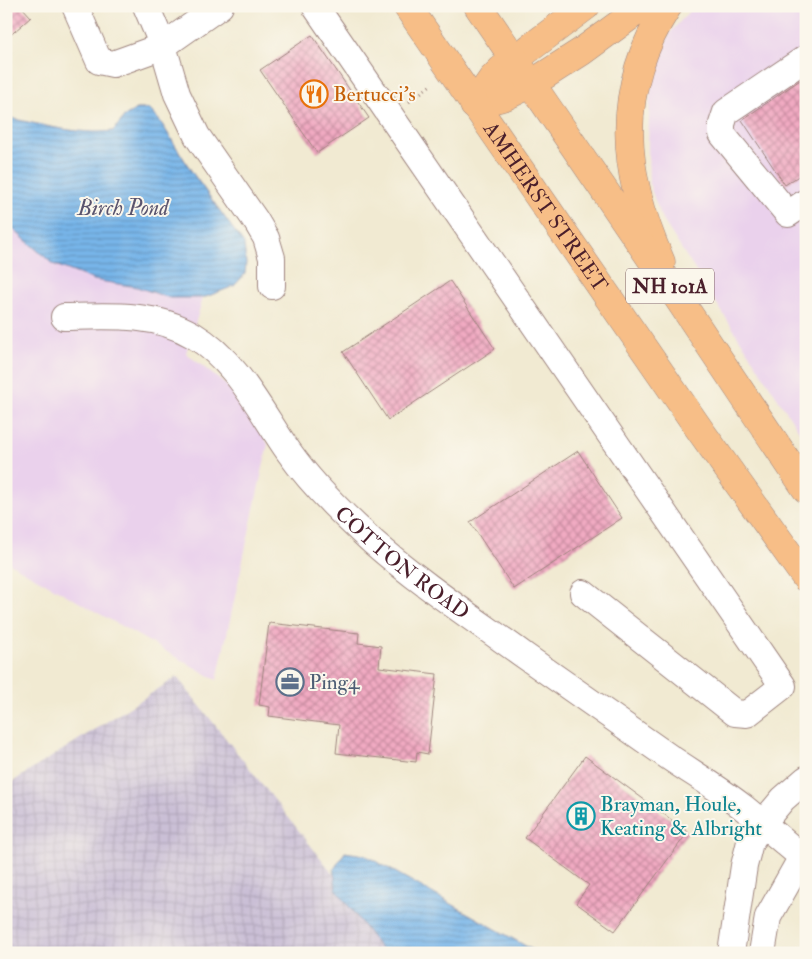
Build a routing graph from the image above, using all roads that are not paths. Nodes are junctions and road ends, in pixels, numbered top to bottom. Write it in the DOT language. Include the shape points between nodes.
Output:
graph roads {
  1 [pos="75,6"];
  2 [pos="146,6"];
  3 [pos="220,6"];
  4 [pos="315,6"];
  5 [pos="407,6"];
  6 [pos="478,6"];
  7 [pos="586,6"];
  8 [pos="644,6"];
  9 [pos="668,6"];
  10 [pos="163,46"];
  11 [pos="806,58"];
  12 [pos="515,60"];
  13 [pos="531,84"];
  14 [pos="474,105"];
  15 [pos="806,202"];
  16 [pos="272,286"];
  17 [pos="678,298"];
  18 [pos="64,317"];
  19 [pos="806,489"];
  20 [pos="806,578"];
  21 [pos="583,593"];
  22 [pos="806,779"];
  23 [pos="762,824"];
  24 [pos="804,858"];
  25 [pos="731,953"];
  26 [pos="762,953"];
  1 -- 10 [label="street" via="99,61 113,64"];
  2 -- 10 [label="street"];
  3 -- 10 [label="street"];
  4 -- 21 [label="street" via="783,686 746,714 735,713"];
  5 -- 14 [label="main road, AMHERST STREET / NH 101A"];
  6 -- 12 [label="main road, NH 101A"];
  7 -- 12 [label="main road"];
  8 -- 13 [label="main road"];
  9 -- 17 [label="main road" via="652,32 636,74 629,139 640,210"];
  10 -- 16 [label="street" via="177,94 197,136 266,238 272,258"];
  11 -- 15 [label="street" via="726,112 722,134 788,214"];
  12 -- 13 [label="main road, NH 101A"];
  12 -- 14 [label="main road" via="492,79"];
  13 -- 14 [label="main road" via="506,96"];
  13 -- 17 [label="main road, NH 101A"];
  14 -- 20 [label="main road, AMHERST STREET / NH 101A"];
  17 -- 19 [label="main road, NH 101A"];
  18 -- 23 [label="street, COTTON ROAD" via="146,318 193,335 220,356 247,386 306,473 376,544 429,587 744,808"];
  22 -- 23 [label="street"];
  23 -- 24 [label="street, COTTON ROAD"];
  23 -- 25 [label="street" via="750,842 746,858"];
  24 -- 26 [label="street" via="768,917"];
}
